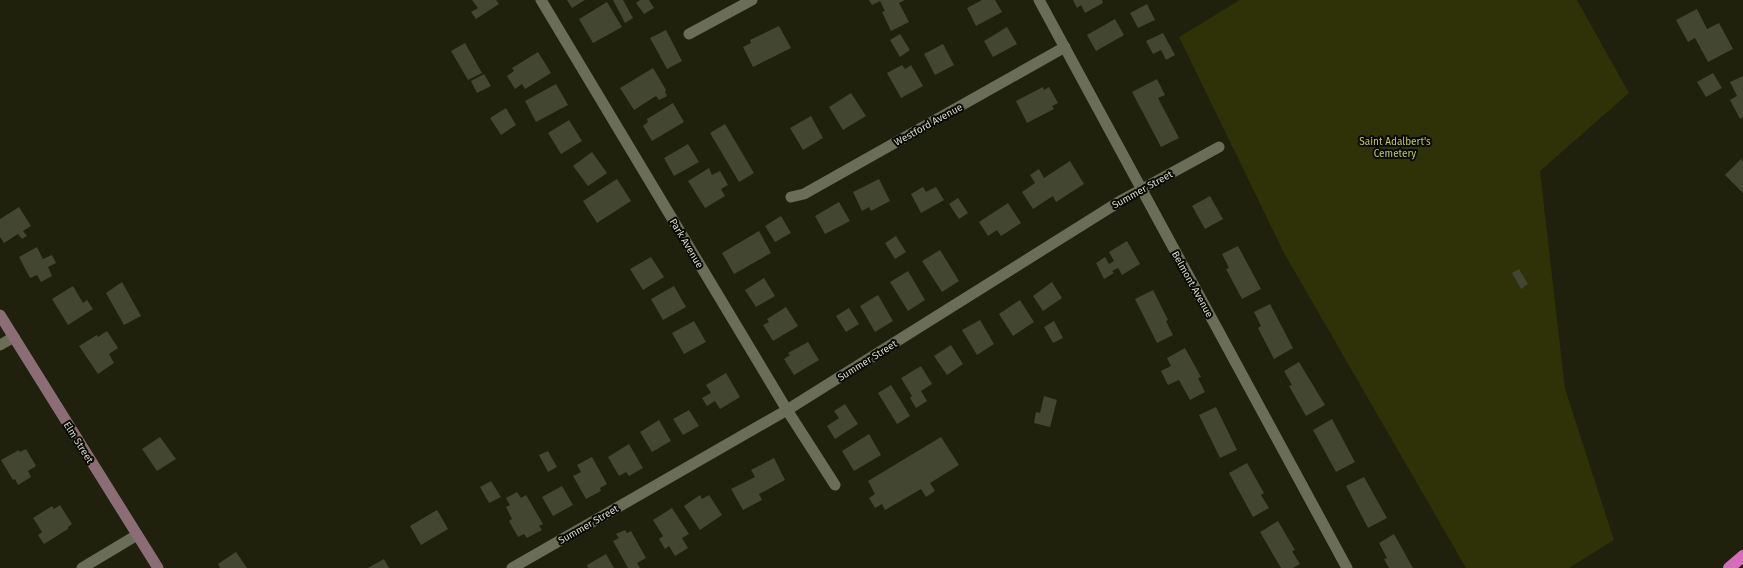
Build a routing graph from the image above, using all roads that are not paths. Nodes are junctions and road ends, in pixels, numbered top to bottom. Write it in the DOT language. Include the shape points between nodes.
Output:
graph roads {
  1 [pos="541,0"];
  2 [pos="752,0"];
  3 [pos="1039,0"];
  4 [pos="689,34"];
  5 [pos="1065,47"];
  6 [pos="1219,148"];
  7 [pos="1141,190"];
  8 [pos="791,197"];
  9 [pos="0,315"];
  10 [pos="14,337"];
  11 [pos="0,345"];
  12 [pos="787,410"];
  13 [pos="835,485"];
  14 [pos="137,535"];
  15 [pos="1743,556"];
  16 [pos="82,568"];
  17 [pos="158,568"];
  18 [pos="512,568"];
  19 [pos="1347,568"];
  20 [pos="1729,568"];
  1 -- 12 [label="street, Park Avenue"];
  2 -- 4 [label="street"];
  3 -- 5 [label="street, Belmont Avenue"];
  5 -- 7 [label="street, Belmont Avenue"];
  5 -- 8 [label="street, Westford Avenue" via="804,194"];
  6 -- 7 [label="street, Summer Street"];
  7 -- 12 [label="street, Summer Street"];
  7 -- 19 [label="street, Belmont Avenue"];
  9 -- 10 [label="main road, Elm Street"];
  10 -- 11 [label="street"];
  10 -- 14 [label="main road, Elm Street"];
  12 -- 13 [label="street, Park Avenue"];
  12 -- 18 [label="street, Summer Street"];
  14 -- 16 [label="street"];
  14 -- 17 [label="main road, Elm Street"];
  15 -- 20 [label="highway"];
}
